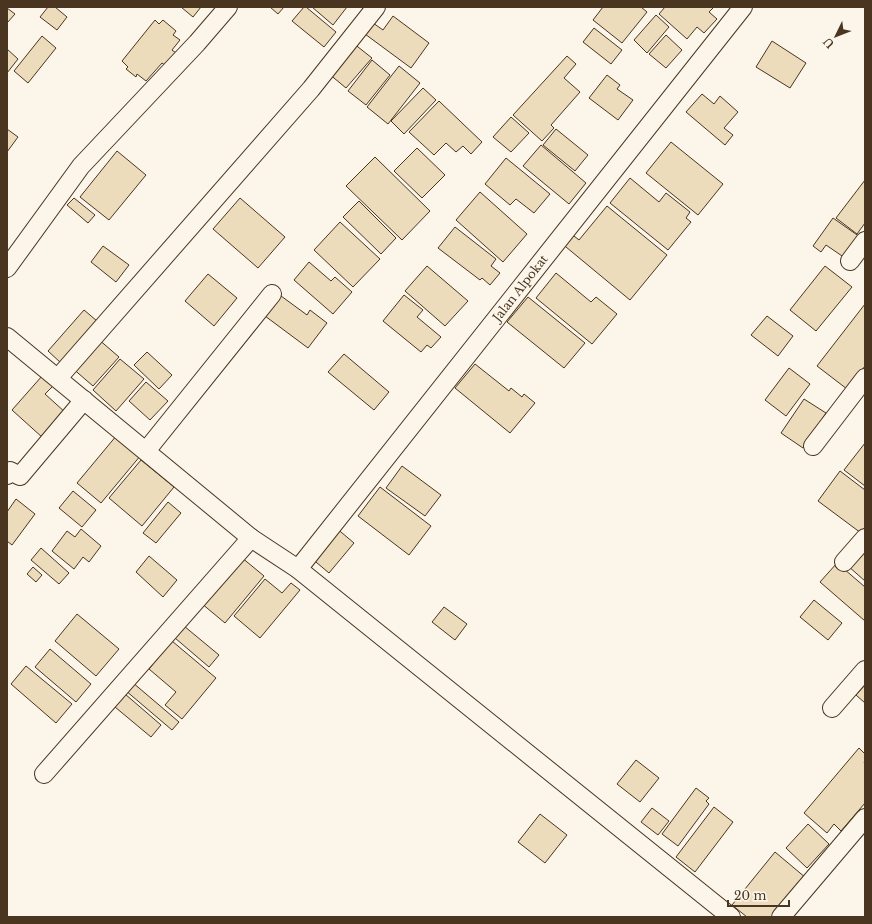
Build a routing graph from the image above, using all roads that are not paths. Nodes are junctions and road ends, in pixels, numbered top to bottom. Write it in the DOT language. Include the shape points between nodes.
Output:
graph roads {
  1 [pos="228,7"];
  2 [pos="376,7"];
  3 [pos="743,7"];
  4 [pos="865,241"];
  5 [pos="850,261"];
  6 [pos="7,268"];
  7 [pos="272,294"];
  8 [pos="7,336"];
  9 [pos="58,378"];
  10 [pos="865,378"];
  11 [pos="84,400"];
  12 [pos="813,446"];
  13 [pos="146,451"];
  14 [pos="7,475"];
  15 [pos="251,538"];
  16 [pos="865,538"];
  17 [pos="844,562"];
  18 [pos="298,569"];
  19 [pos="865,670"];
  20 [pos="832,708"];
  21 [pos="44,774"];
  22 [pos="865,818"];
  23 [pos="731,917"];
  24 [pos="781,917"];
  1 -- 6 [label="street" via="81,166"];
  2 -- 9 [label="street" via="311,89"];
  3 -- 18 [label="street, Jalan Alpokat"];
  4 -- 5 [label="street"];
  7 -- 13 [label="street"];
  8 -- 9 [label="street"];
  9 -- 11 [label="street"];
  10 -- 12 [label="street"];
  11 -- 13 [label="street"];
  11 -- 14 [label="street" via="20,476 10,471"];
  13 -- 15 [label="street"];
  15 -- 18 [label="street"];
  15 -- 21 [label="street"];
  16 -- 17 [label="street"];
  18 -- 23 [label="street"];
  19 -- 20 [label="street"];
  22 -- 24 [label="street"];
}
